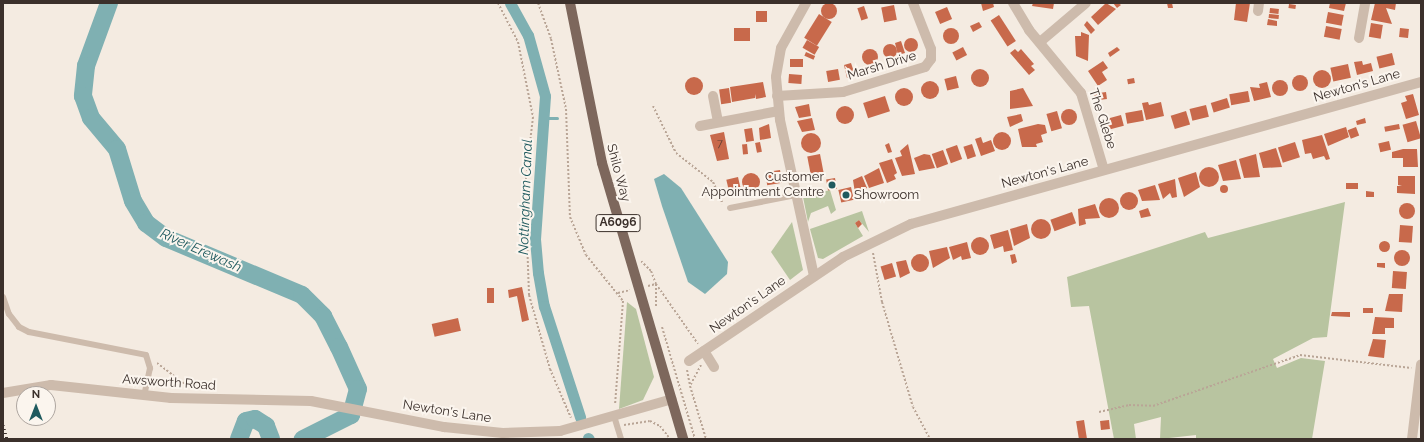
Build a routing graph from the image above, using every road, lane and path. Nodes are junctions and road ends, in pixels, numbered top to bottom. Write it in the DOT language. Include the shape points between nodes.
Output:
graph roads {
  1 [pos="498,3"];
  2 [pos="538,3"];
  3 [pos="570,3"];
  4 [pos="806,3"];
  5 [pos="913,3"];
  6 [pos="1013,3"];
  7 [pos="1086,3"];
  8 [pos="1365,3"];
  9 [pos="1359,38"];
  10 [pos="1040,42"];
  11 [pos="1421,82"];
  12 [pos="713,96"];
  13 [pos="777,96"];
  14 [pos="653,106"];
  15 [pos="779,111"];
  16 [pos="718,122"];
  17 [pos="700,126"];
  18 [pos="1104,170"];
  19 [pos="796,195"];
  20 [pos="730,208"];
  21 [pos="724,212"];
  22 [pos="871,242"];
  23 [pos="639,254"];
  24 [pos="814,276"];
  25 [pos="656,284"];
  26 [pos="638,287"];
  27 [pos="618,293"];
  28 [pos="3,297"];
  29 [pos="658,314"];
  30 [pos="660,321"];
  31 [pos="696,356"];
  32 [pos="149,360"];
  33 [pos="1421,365"];
  34 [pos="714,367"];
  35 [pos="1421,369"];
  36 [pos="690,386"];
  37 [pos="192,388"];
  38 [pos="3,392"];
  39 [pos="144,396"];
  40 [pos="672,399"];
  41 [pos="359,409"];
  42 [pos="1099,412"];
  43 [pos="614,416"];
  44 [pos="576,427"];
  45 [pos="618,428"];
  46 [pos="621,439"];
  47 [pos="670,439"];
  48 [pos="683,439"];
  49 [pos="696,439"];
  50 [pos="706,439"];
  51 [pos="930,439"];
  52 [pos="1412,439"];
  1 -- 44 [label="path" via="518,42 533,117 525,184 529,295 550,369"];
  2 -- 27 [label="path" via="551,39 566,109 570,217 586,255"];
  3 -- 26 [label="main road, Shilo Way / A6096" via="592,127"];
  4 -- 13 [label="street" via="779,54"];
  5 -- 13 [label="street, Marsh Drive" via="931,49 931,59 925,67 843,92"];
  6 -- 10 [label="street, The Glebe"];
  7 -- 10 [label="street"];
  8 -- 9 [label="street"];
  10 -- 18 [label="street, The Glebe" via="1081,93"];
  11 -- 18 [label="street, Newton's Lane"];
  12 -- 16 [label="street"];
  13 -- 15 [label="street"];
  14 -- 21 [label="path" via="676,153 715,185"];
  15 -- 16 [label="street"];
  15 -- 19 [label="street"];
  16 -- 17 [label="street"];
  18 -- 22 [label="street, Newton's Lane" via="926,220"];
  19 -- 20 [label="lane"];
  19 -- 24 [label="street"];
  22 -- 24 [label="street, Newton's Lane"];
  22 -- 51 [label="path" via="882,302 913,407"];
  23 -- 25 [label="path"];
  24 -- 31 [label="street, Newton's Lane"];
  25 -- 26 [label="path"];
  25 -- 29 [label="path"];
  25 -- 31 [label="path"];
  26 -- 27 [label="path"];
  26 -- 40 [label="main road, Shilo Way / A6096"];
  27 -- 43 [label="path" via="623,305"];
  28 -- 32 [label="lane" via="9,314 19,327 29,332 136,351"];
  30 -- 49 [label="path"];
  31 -- 34 [label="street, Newton's Lane"];
  31 -- 36 [label="path" via="701,365"];
  31 -- 36 [label="path" via="686,365"];
  32 -- 37 [label="path" via="185,387"];
  32 -- 39 [label="lane"];
  33 -- 35 [label="street"];
  35 -- 42 [label="path" via="1300,355 1153,406 1129,405"];
  35 -- 52 [label="street"];
  36 -- 50 [label="path"];
  38 -- 39 [label="street, Awsworth Road" via="23,386 51,385"];
  39 -- 41 [label="street, Awsworth Road" via="290,399"];
  40 -- 43 [label="street, Newton's Lane"];
  40 -- 48 [label="main road, Shilo Way / A6096"];
  41 -- 44 [label="street, Newton's Lane" via="474,431 540,433"];
  43 -- 44 [label="street, Newton's Lane"];
  43 -- 45 [label="lane"];
  45 -- 46 [label="lane"];
  45 -- 47 [label="path" via="650,421 660,426"];
}
